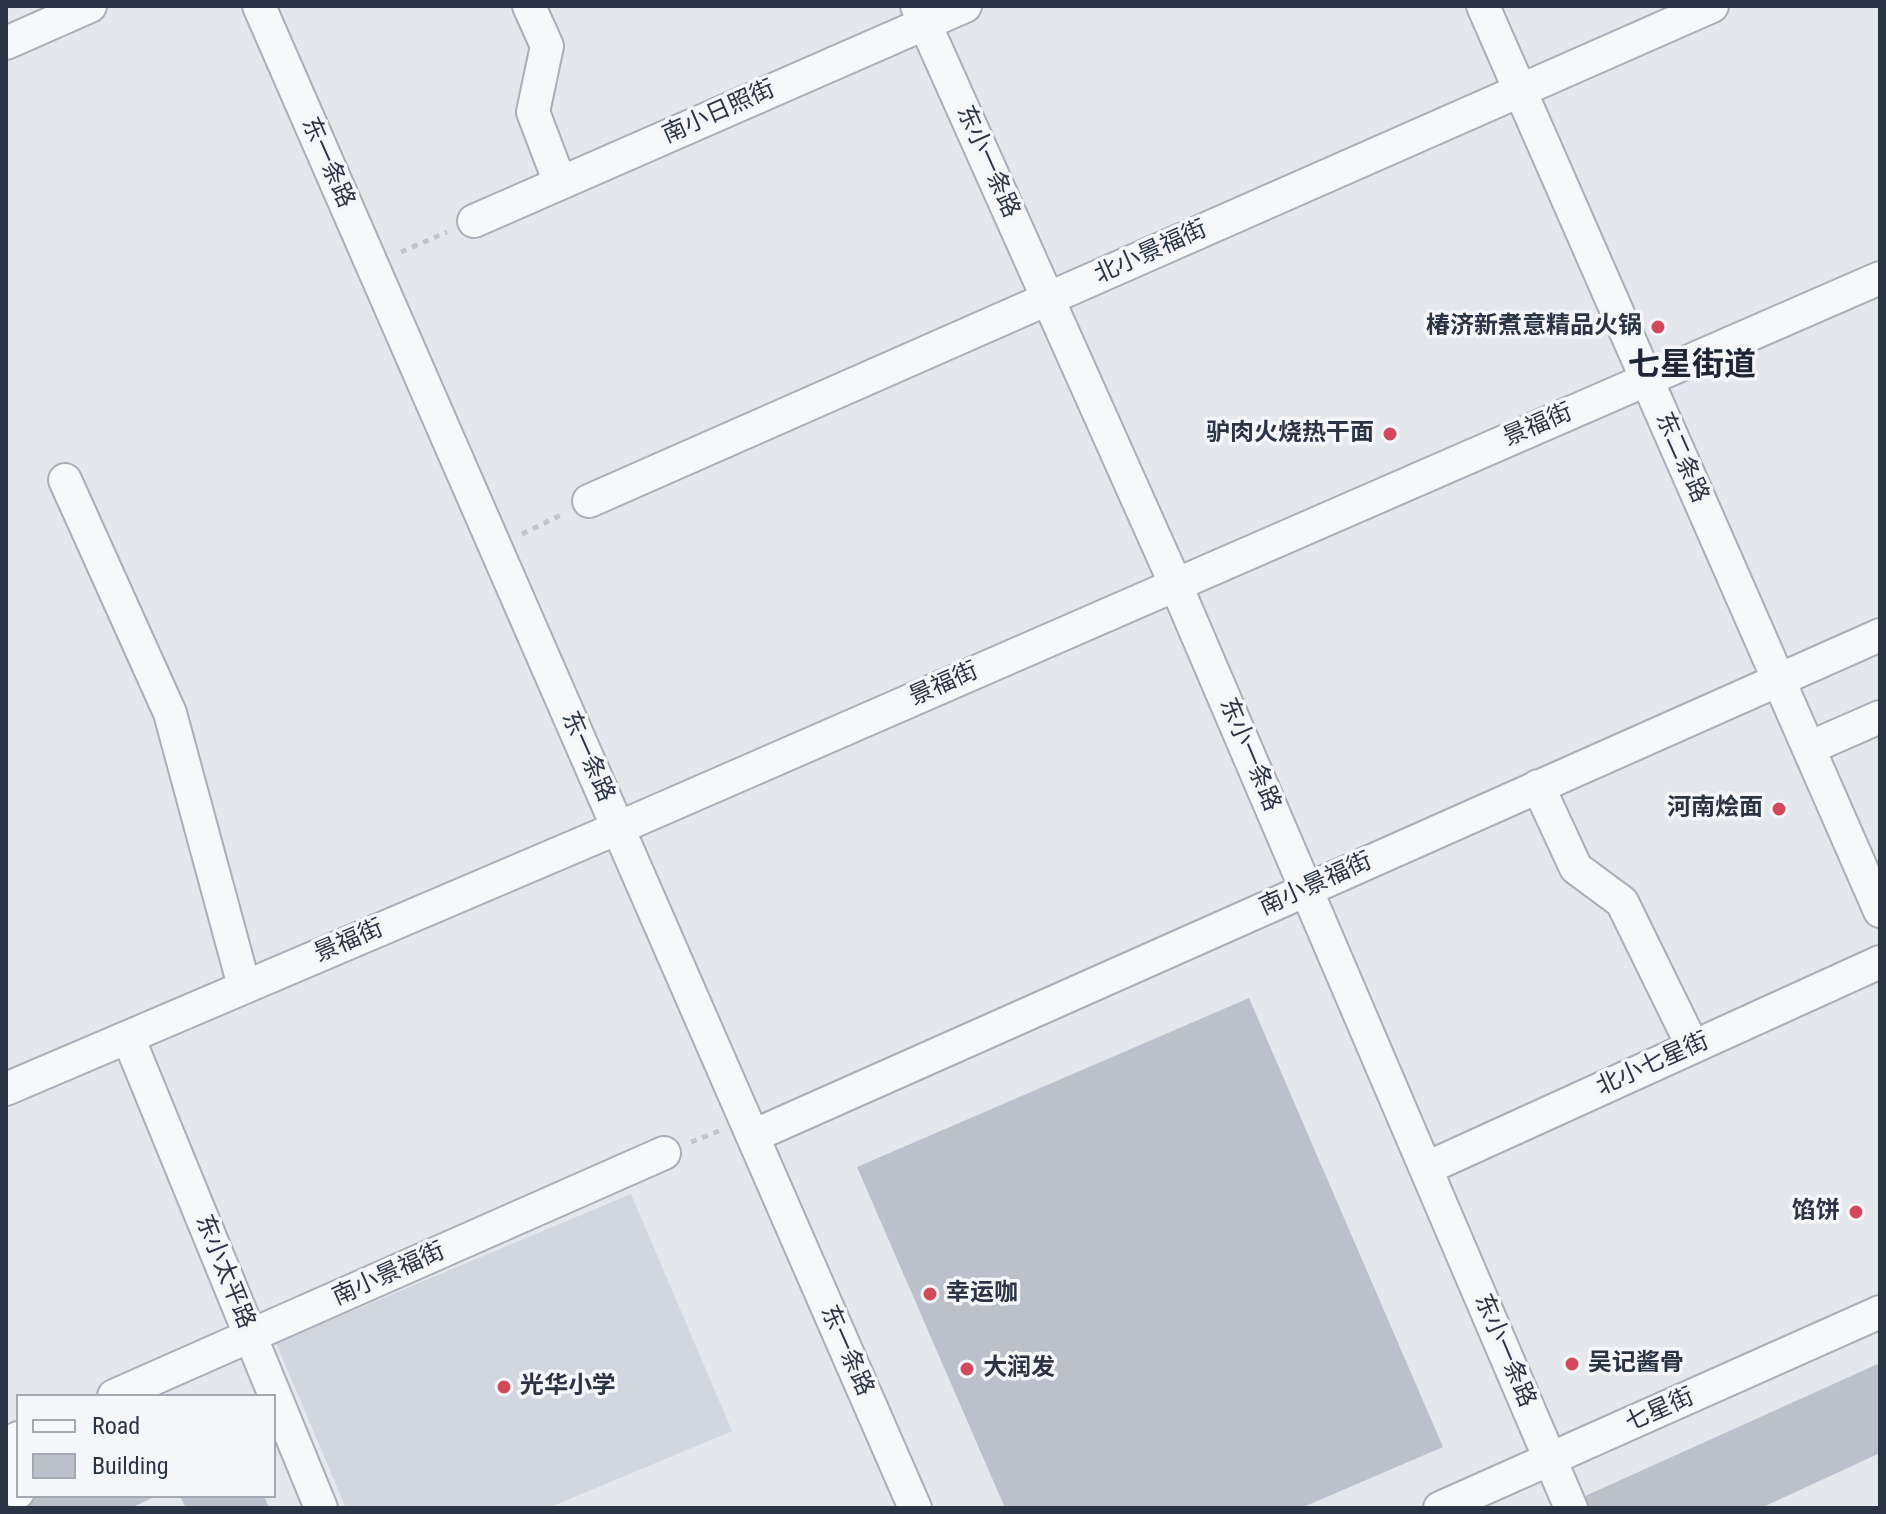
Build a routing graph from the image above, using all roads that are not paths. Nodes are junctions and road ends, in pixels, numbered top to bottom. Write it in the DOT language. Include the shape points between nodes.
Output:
graph roads {
  1 [pos="90,6"];
  2 [pos="259,6"];
  3 [pos="529,6"];
  4 [pos="965,6"];
  5 [pos="1483,6"];
  6 [pos="1712,6"];
  7 [pos="921,15"];
  8 [pos="6,43"];
  9 [pos="1520,91"];
  10 [pos="560,183"];
  11 [pos="474,221"];
  12 [pos="1880,278"];
  13 [pos="1048,299"];
  14 [pos="1647,379"];
  15 [pos="65,480"];
  16 [pos="589,501"];
  17 [pos="1175,583"];
  18 [pos="1880,635"];
  19 [pos="1779,680"];
  20 [pos="1880,717"];
  21 [pos="1809,748"];
  22 [pos="1538,786"];
  23 [pos="618,828"];
  24 [pos="1307,888"];
  25 [pos="1880,911"];
  26 [pos="1880,962"];
  27 [pos="244,986"];
  28 [pos="128,1037"];
  29 [pos="1693,1047"];
  30 [pos="7,1086"];
  31 [pos="749,1128"];
  32 [pos="664,1153"];
  33 [pos="1427,1168"];
  34 [pos="1880,1312"];
  35 [pos="250,1336"];
  36 [pos="119,1394"];
  37 [pos="274,1394"];
  38 [pos="276,1399"];
  39 [pos="1551,1460"];
  40 [pos="6,1465"];
  41 [pos="16,1487"];
  42 [pos="321,1508"];
  43 [pos="915,1508"];
  44 [pos="1440,1508"];
  45 [pos="1571,1508"];
  1 -- 8 [label="street"];
  2 -- 23 [label="street, 东一条路"];
  3 -- 10 [label="street" via="547,46 533,112"];
  4 -- 7 [label="street, 南小日照街"];
  5 -- 9 [label="street, 东二条路"];
  6 -- 9 [label="street, 北小景福街"];
  7 -- 10 [label="street, 南小日照街"];
  7 -- 13 [label="street, 东小一条路"];
  9 -- 13 [label="street, 北小景福街"];
  9 -- 14 [label="street, 东二条路"];
  10 -- 11 [label="street, 南小日照街"];
  12 -- 14 [label="street, 景福街"];
  13 -- 16 [label="street, 北小景福街"];
  13 -- 17 [label="street, 东小一条路"];
  14 -- 17 [label="street, 景福街"];
  14 -- 19 [label="street, 东二条路"];
  15 -- 27 [label="street" via="170,713"];
  17 -- 23 [label="street, 景福街"];
  17 -- 24 [label="street, 东小一条路"];
  18 -- 19 [label="street, 南小景福街"];
  19 -- 21 [label="street, 东二条路"];
  19 -- 22 [label="street, 南小景福街"];
  20 -- 21 [label="street"];
  21 -- 25 [label="street, 东二条路"];
  22 -- 24 [label="street, 南小景福街"];
  22 -- 29 [label="street" via="1576,868 1622,902"];
  23 -- 27 [label="street, 景福街"];
  23 -- 31 [label="street, 东一条路"];
  24 -- 31 [label="street, 南小景福街"];
  24 -- 33 [label="street, 东小一条路"];
  26 -- 29 [label="street, 北小七星街"];
  27 -- 28 [label="street, 景福街"];
  28 -- 30 [label="street, 景福街"];
  28 -- 35 [label="street, 东小太平路"];
  29 -- 33 [label="street, 北小七星街"];
  31 -- 43 [label="street, 东一条路"];
  32 -- 35 [label="street, 南小景福街"];
  33 -- 39 [label="street, 东小一条路"];
  34 -- 39 [label="street, 七星街"];
  35 -- 36 [label="street, 南小景福街"];
  35 -- 37 [label="street, 东小太平路"];
  38 -- 42 [label="street, 东小太平路"];
  39 -- 44 [label="street, 七星街"];
  39 -- 45 [label="street, 东小一条路"];
  40 -- 41 [label="street"];
}
